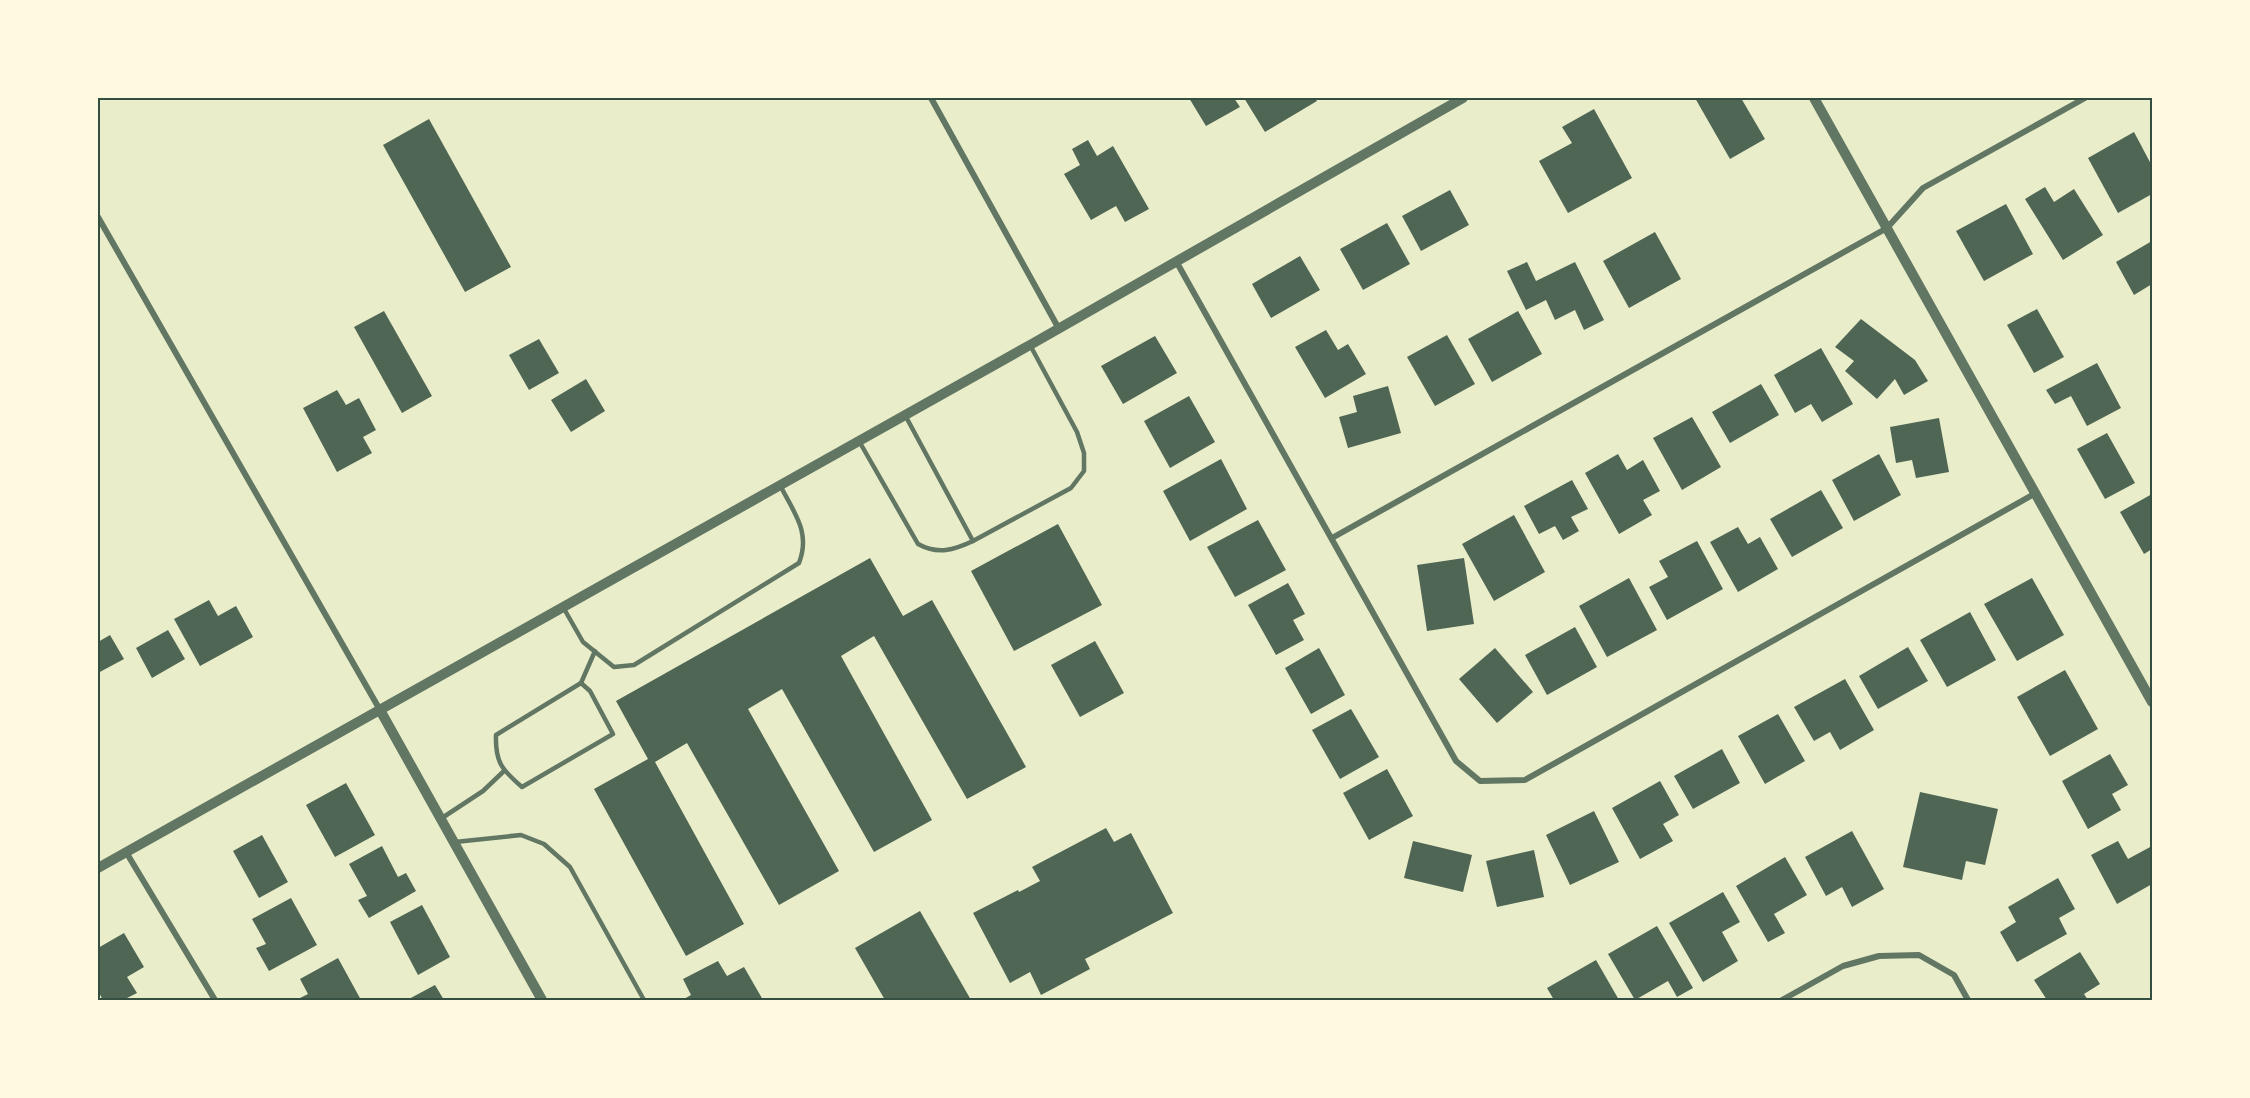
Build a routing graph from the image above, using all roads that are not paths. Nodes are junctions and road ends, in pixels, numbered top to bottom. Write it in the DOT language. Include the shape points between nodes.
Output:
graph roads {
  1 [pos="931,98"];
  2 [pos="1463,98"];
  3 [pos="1814,98"];
  4 [pos="2085,98"];
  5 [pos="98,217"];
  6 [pos="1887,228"];
  7 [pos="1176,261"];
  8 [pos="1059,329"];
  9 [pos="1030,345"];
  10 [pos="905,415"];
  11 [pos="859,441"];
  12 [pos="780,485"];
  13 [pos="2036,493"];
  14 [pos="1332,538"];
  15 [pos="973,541"];
  16 [pos="563,607"];
  17 [pos="595,651"];
  18 [pos="581,683"];
  19 [pos="2152,702"];
  20 [pos="380,710"];
  21 [pos="504,771"];
  22 [pos="440,819"];
  23 [pos="454,843"];
  24 [pos="126,852"];
  25 [pos="98,868"];
  26 [pos="215,1000"];
  27 [pos="542,1000"];
  28 [pos="645,1000"];
  29 [pos="1782,1000"];
  30 [pos="1968,1000"];
  1 -- 8 [label="street"];
  2 -- 7 [label="street"];
  3 -- 6 [label="street"];
  4 -- 6 [label="street" via="1923,188"];
  5 -- 20 [label="street"];
  6 -- 13 [label="street"];
  6 -- 14 [label="street"];
  7 -- 8 [label="street"];
  7 -- 14 [label="street"];
  8 -- 9 [label="street"];
  9 -- 10 [label="street"];
  9 -- 15 [label="lane" via="1077,432 1084,453 1084,471 1071,488"];
  10 -- 11 [label="street"];
  10 -- 15 [label="lane"];
  11 -- 12 [label="street"];
  11 -- 15 [label="lane" via="918,543 941,551"];
  12 -- 16 [label="street"];
  12 -- 17 [label="lane" via="802,529 804,550 799,563 634,665 615,667"];
  13 -- 14 [label="street" via="1525,780 1480,781 1456,761"];
  13 -- 19 [label="street"];
  16 -- 17 [label="lane" via="583,642"];
  16 -- 20 [label="street"];
  17 -- 18 [label="lane"];
  18 -- 21 [label="lane" via="496,735 495,753"];
  18 -- 21 [label="lane" via="613,734 522,787"];
  20 -- 22 [label="street"];
  20 -- 24 [label="street"];
  21 -- 22 [label="lane" via="483,791"];
  22 -- 23 [label="street"];
  23 -- 27 [label="street"];
  23 -- 28 [label="lane" via="521,835 544,844 570,867"];
  24 -- 25 [label="street"];
  24 -- 26 [label="street"];
  29 -- 30 [label="street" via="1843,966 1879,956 1918,955 1954,975"];
}
